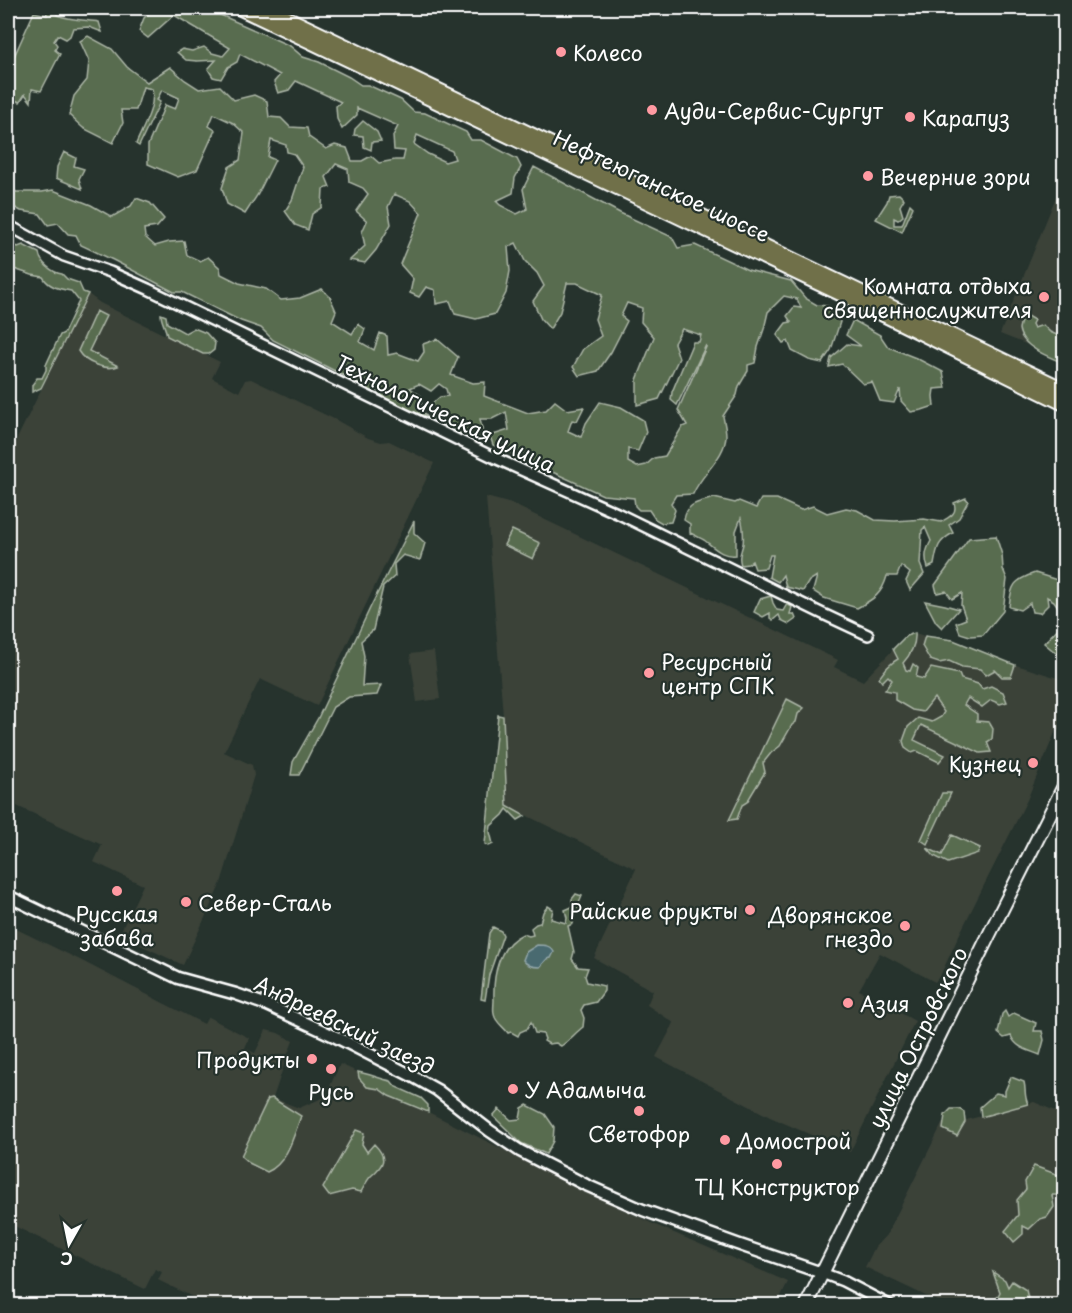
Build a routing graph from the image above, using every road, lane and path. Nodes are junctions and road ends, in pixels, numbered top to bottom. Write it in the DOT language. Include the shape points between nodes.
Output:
graph roads {
  1 [pos="241,8"];
  2 [pos="265,8"];
  3 [pos="8,225"];
  4 [pos="1065,390"];
  5 [pos="1065,403"];
  6 [pos="868,635"];
  7 [pos="1065,786"];
  8 [pos="8,896"];
  9 [pos="822,1273"];
  10 [pos="806,1305"];
  11 [pos="891,1305"];
  1 -- 5 [label="main road, Нефтеюганское шоссе"];
  2 -- 4 [label="main road, Нефтеюганское шоссе"];
  3 -- 6 [label="street, Технологическая улица" via="64,256 148,289"];
  7 -- 9 [label="main road, улица Островского"];
  8 -- 9 [label="street, Андреевский заезд" via="178,978 267,1005 336,1037 437,1090 520,1151 586,1185"];
  9 -- 10 [label="main road, улица Островского"];
  9 -- 11 [label="street"];
}
